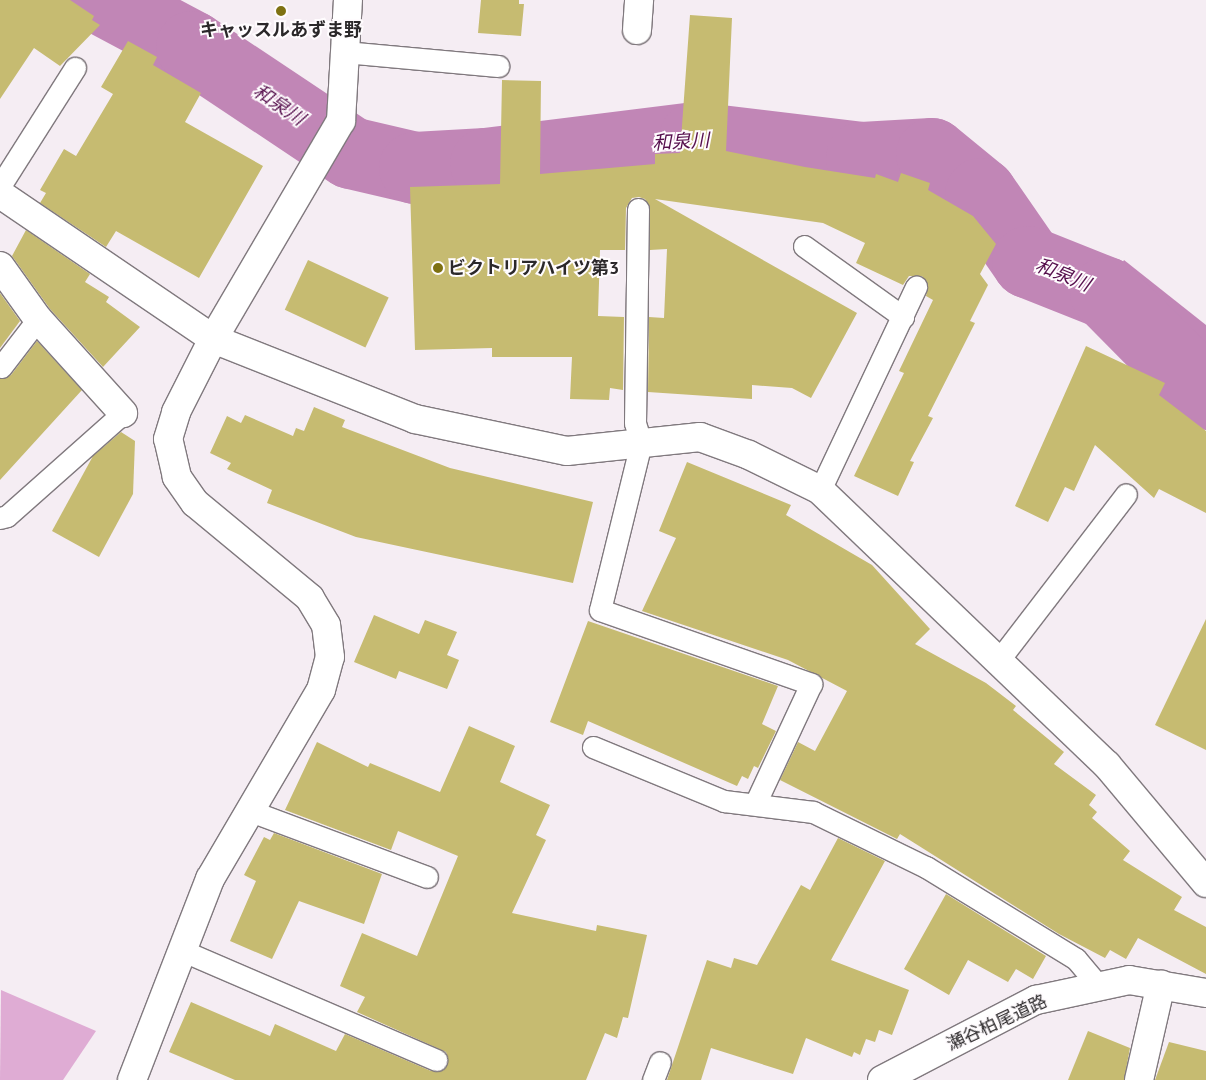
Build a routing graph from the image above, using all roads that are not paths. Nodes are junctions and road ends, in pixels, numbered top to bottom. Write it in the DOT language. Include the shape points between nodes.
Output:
graph roads {
  1 [pos="348,0"];
  2 [pos="639,0"];
  3 [pos="638,30"];
  4 [pos="344,52"];
  5 [pos="498,66"];
  6 [pos="75,68"];
  7 [pos="0,186"];
  8 [pos="0,194"];
  9 [pos="638,209"];
  10 [pos="804,246"];
  11 [pos="0,266"];
  12 [pos="916,287"];
  13 [pos="902,317"];
  14 [pos="38,319"];
  15 [pos="213,339"];
  16 [pos="1,367"];
  17 [pos="123,413"];
  18 [pos="641,443"];
  19 [pos="820,490"];
  20 [pos="1126,494"];
  21 [pos="0,518"];
  22 [pos="998,661"];
  23 [pos="593,747"];
  24 [pos="755,804"];
  25 [pos="248,810"];
  26 [pos="427,877"];
  27 [pos="1206,883"];
  28 [pos="180,950"];
  29 [pos="1161,984"];
  30 [pos="1098,985"];
  31 [pos="1206,993"];
  32 [pos="436,1060"];
  33 [pos="132,1080"];
  34 [pos="882,1080"];
  35 [pos="1139,1080"];
  1 -- 4 [label="street"];
  2 -- 3 [label="street"];
  4 -- 5 [label="lane"];
  4 -- 15 [label="street" via="341,121"];
  6 -- 7 [label="lane"];
  8 -- 15 [label="street"];
  9 -- 18 [label="lane" via="635,422"];
  10 -- 13 [label="lane"];
  11 -- 14 [label="street"];
  12 -- 13 [label="lane"];
  13 -- 19 [label="lane"];
  14 -- 16 [label="lane"];
  14 -- 17 [label="street"];
  15 -- 18 [label="street" via="415,420 567,452"];
  15 -- 25 [label="street" via="176,412 168,439 177,477 195,503 310,598 326,625 330,657 321,690"];
  17 -- 21 [label="lane" via="7,516"];
  18 -- 19 [label="street" via="700,437 749,455"];
  18 -- 24 [label="lane" via="600,610 811,684"];
  19 -- 22 [label="street"];
  20 -- 22 [label="lane"];
  22 -- 27 [label="street" via="1107,765"];
  23 -- 24 [label="lane" via="724,801"];
  24 -- 30 [label="lane" via="813,812 926,867 1076,959"];
  25 -- 26 [label="lane"];
  25 -- 28 [label="street" via="210,879"];
  28 -- 32 [label="lane"];
  28 -- 33 [label="street"];
  29 -- 30 [label="street, 瀬谷柏尾道路" via="1129,980"];
  29 -- 31 [label="street, 瀬谷柏尾道路"];
  29 -- 35 [label="street"];
  30 -- 34 [label="street, 瀬谷柏尾道路" via="1036,1000"];
}
